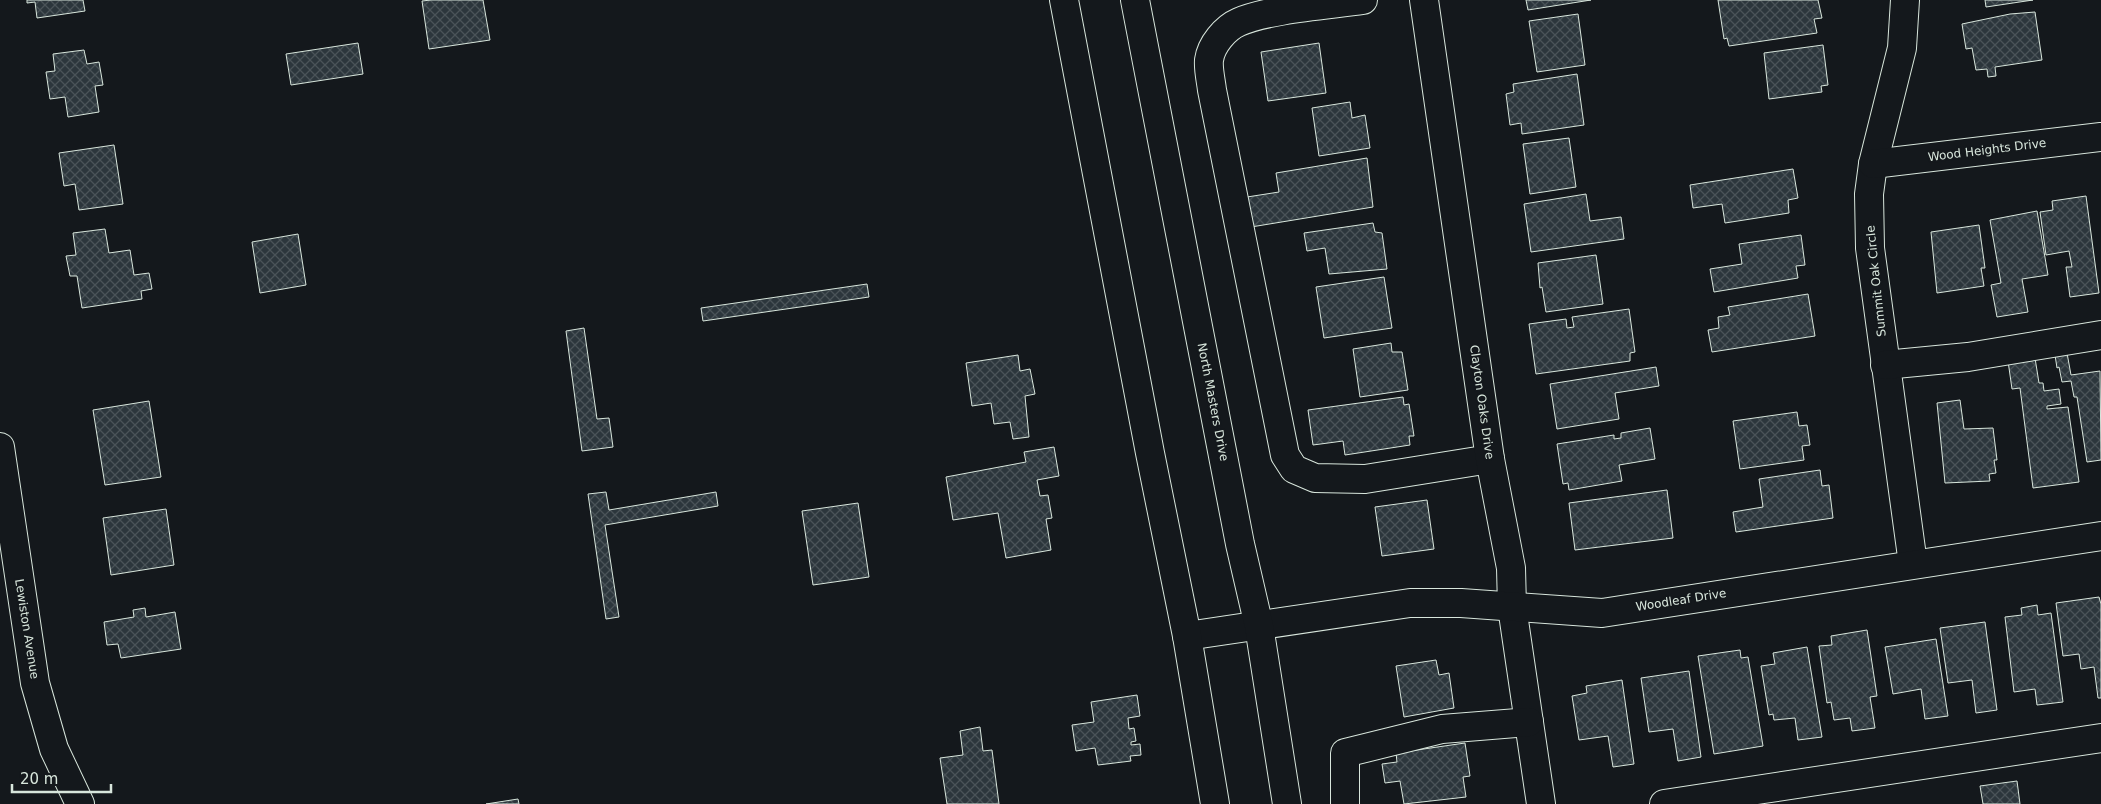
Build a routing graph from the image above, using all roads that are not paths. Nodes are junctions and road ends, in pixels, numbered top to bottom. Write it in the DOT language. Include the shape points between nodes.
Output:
graph roads {
  1 [pos="1064,0"];
  2 [pos="1135,0"];
  3 [pos="1363,0"];
  4 [pos="1424,0"];
  5 [pos="1905,0"];
  6 [pos="2101,137"];
  7 [pos="1873,164"];
  8 [pos="2101,335"];
  9 [pos="1885,365"];
  10 [pos="0,447"];
  11 [pos="1490,459"];
  12 [pos="2101,536"];
  13 [pos="1913,564"];
  14 [pos="1512,607"];
  15 [pos="1259,626"];
  16 [pos="1187,636"];
  17 [pos="1529,722"];
  18 [pos="2101,738"];
  19 [pos="80,804"];
  20 [pos="1215,804"];
  21 [pos="1287,804"];
  22 [pos="1345,804"];
  23 [pos="1541,804"];
  24 [pos="1664,804"];
  1 -- 16 [label="street"];
  2 -- 15 [label="street, North Masters Drive" via="1240,544"];
  3 -- 11 [label="street" via="1238,22 1224,32 1213,47 1209,61 1212,90 1285,455 1294,469 1315,478 1364,479"];
  4 -- 11 [label="street, Clayton Oaks Drive"];
  5 -- 7 [label="street, Summit Oak Circle" via="1902,48"];
  6 -- 7 [label="street, Wood Heights Drive"];
  7 -- 9 [label="street, Summit Oak Circle" via="1869,194 1870,248"];
  8 -- 9 [label="street" via="1968,357"];
  9 -- 13 [label="street, Summit Oak Circle"];
  10 -- 19 [label="street, Lewiston Avenue" via="35,683 54,749"];
  11 -- 14 [label="street, Clayton Oaks Drive" via="1511,568"];
  12 -- 13 [label="street, Woodleaf Drive"];
  13 -- 14 [label="street, Woodleaf Drive" via="1602,613"];
  14 -- 15 [label="street, Woodleaf Drive" via="1410,603"];
  14 -- 17 [label="street, Clayton Oaks Drive"];
  15 -- 16 [label="street, Woodleaf Drive"];
  15 -- 21 [label="street, North Masters Drive"];
  16 -- 20 [label="street"];
  17 -- 22 [label="street" via="1442,728 1345,753"];
  17 -- 23 [label="street, Clayton Oaks Drive"];
  18 -- 24 [label="street"];
}
